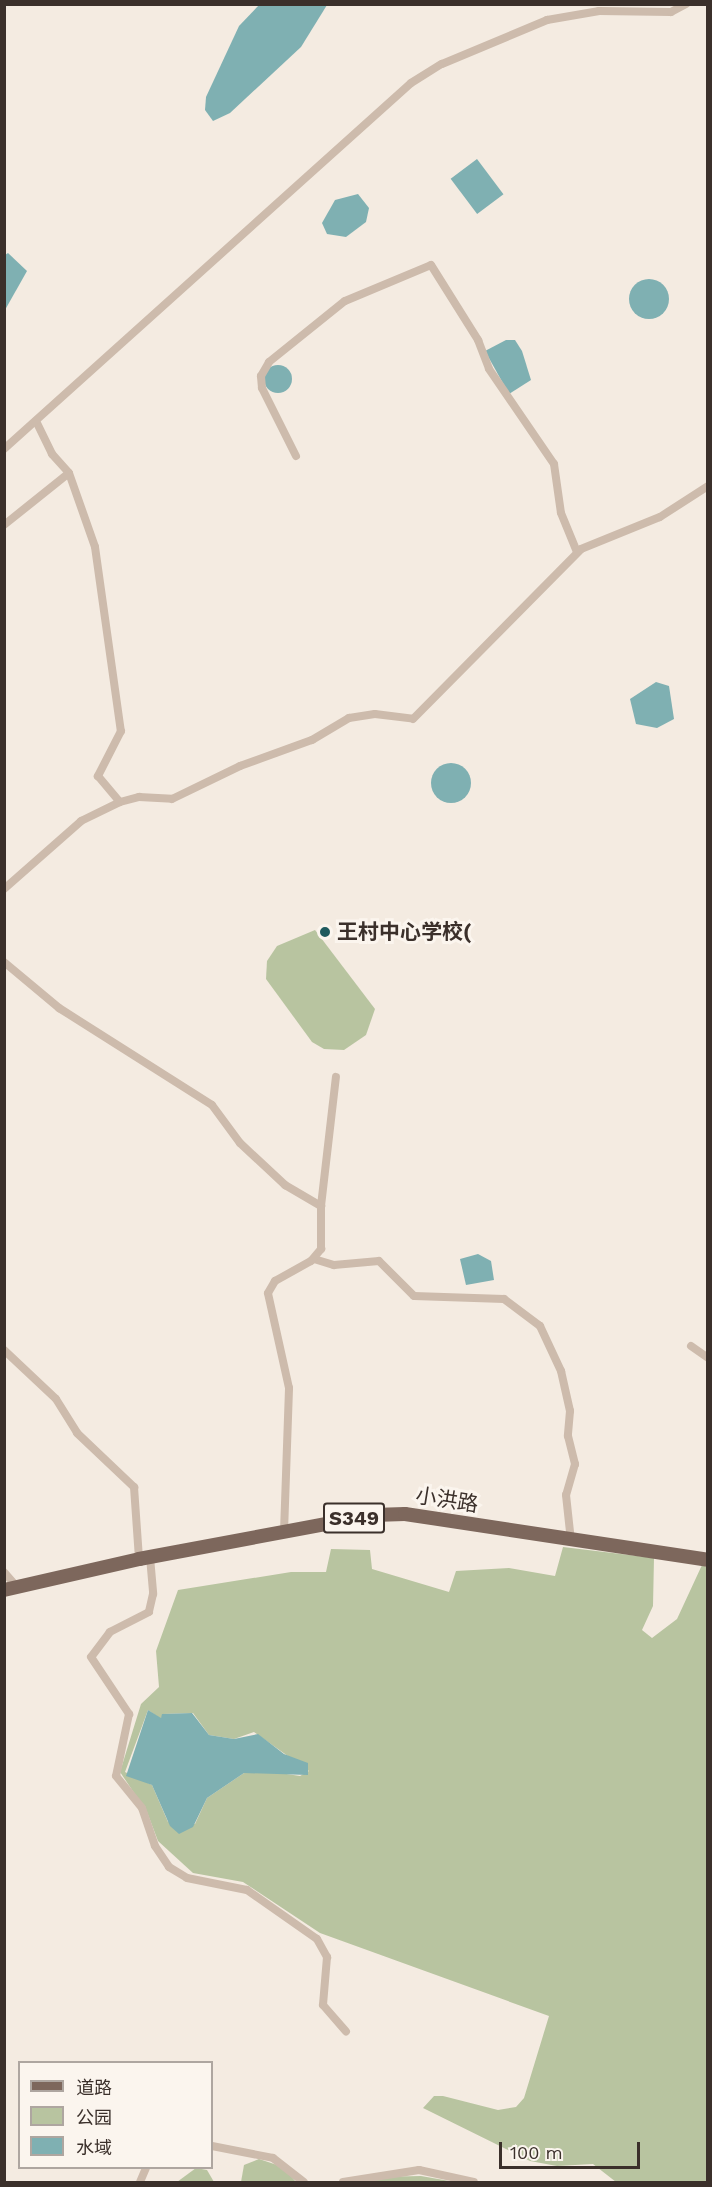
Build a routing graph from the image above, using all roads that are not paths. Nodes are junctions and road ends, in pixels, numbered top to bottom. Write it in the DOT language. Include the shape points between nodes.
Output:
graph roads {
  1 [pos="686,4"];
  2 [pos="36,421"];
  3 [pos="4,449"];
  4 [pos="296,456"];
  5 [pos="69,473"];
  6 [pos="708,486"];
  7 [pos="4,525"];
  8 [pos="578,552"];
  9 [pos="120,802"];
  10 [pos="4,889"];
  11 [pos="4,962"];
  12 [pos="336,1077"];
  13 [pos="321,1206"];
  14 [pos="314,1259"];
  15 [pos="690,1346"];
  16 [pos="4,1350"];
  17 [pos="708,1358"];
  18 [pos="284,1532"];
  19 [pos="571,1541"];
  20 [pos="144,1558"];
  21 [pos="708,1560"];
  22 [pos="4,1572"];
  23 [pos="10,1588"];
  24 [pos="346,2031"];
  25 [pos="213,2146"];
  26 [pos="304,2182"];
  27 [pos="343,2182"];
  28 [pos="474,2182"];
  1 -- 2 [label="street" via="671,12 599,10 560,17 426,73 387,102"];
  2 -- 3 [label="street"];
  2 -- 5 [label="street" via="52,454"];
  4 -- 8 [label="street" via="262,388 262,372 278,354 345,301 431,265 478,340 489,369 554,464 561,513"];
  5 -- 7 [label="street"];
  5 -- 9 [label="street" via="95,547 121,731 99,769 99,781"];
  6 -- 8 [label="street" via="660,517"];
  8 -- 9 [label="street" via="413,719 375,714 349,718 312,740 240,766 171,799 139,797"];
  9 -- 10 [label="street" via="81,821"];
  11 -- 13 [label="street" via="59,1008 212,1105 240,1143 285,1185"];
  12 -- 13 [label="street"];
  13 -- 14 [label="street" via="321,1249"];
  14 -- 18 [label="street" via="275,1281 268,1297 285,1354 289,1388"];
  14 -- 19 [label="street" via="334,1265 379,1262 414,1296 504,1299 540,1326 561,1371 570,1411 568,1436 575,1464 566,1495"];
  15 -- 17 [label="street"];
  16 -- 20 [label="street" via="56,1400 76,1433 134,1487"];
  18 -- 19 [label="main road, 小洪路 / S349" via="405,1514"];
  18 -- 20 [label="main road, 小洪路 / S349"];
  19 -- 21 [label="main road, 小洪路 / S349"];
  20 -- 23 [label="main road, 小洪路 / S349"];
  20 -- 24 [label="street" via="153,1594 149,1612 110,1632 91,1657 129,1714 116,1776 142,1808 155,1846 169,1867 187,1878 248,1890 317,1939 327,1957 323,2004"];
  22 -- 23 [label="street"];
  25 -- 26 [label="street" via="273,2158"];
  27 -- 28 [label="street" via="419,2170"];
}
